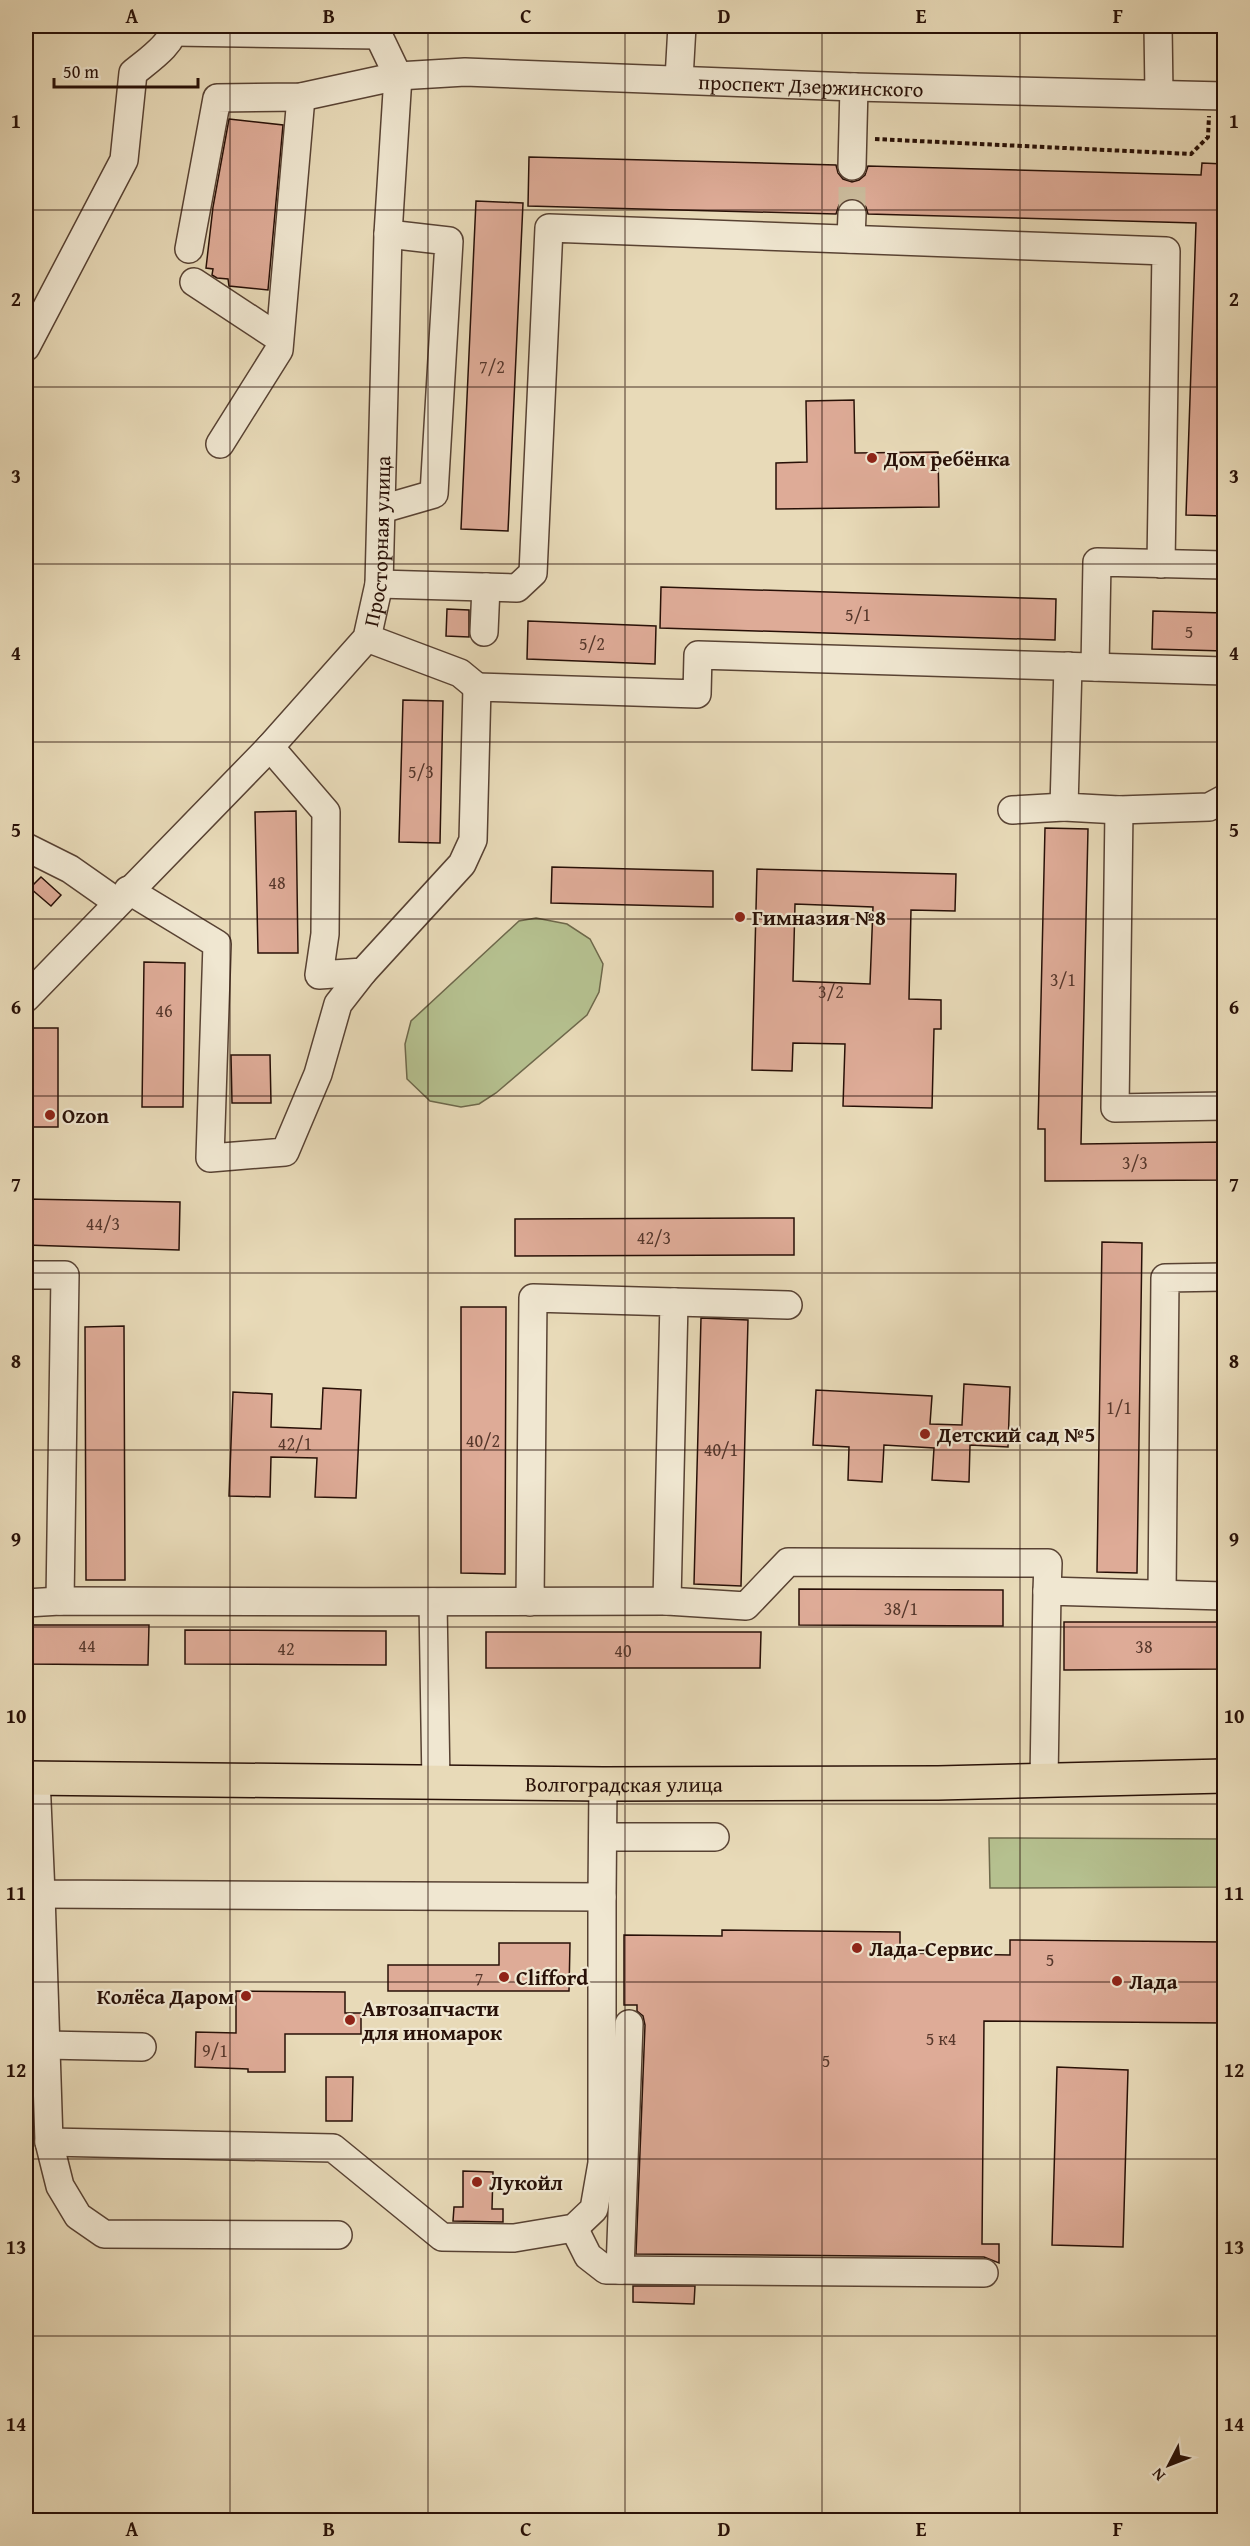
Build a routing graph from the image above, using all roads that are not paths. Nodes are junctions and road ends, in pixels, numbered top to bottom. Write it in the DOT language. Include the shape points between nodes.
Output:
graph roads {
  1 [pos="682,26"];
  2 [pos="1158,26"];
  3 [pos="174,29"];
  4 [pos="307,30"];
  5 [pos="375,30"];
  6 [pos="398,76"];
  7 [pos="679,79"];
  8 [pos="854,87"];
  9 [pos="1159,94"];
  10 [pos="1217,96"];
  11 [pos="301,97"];
  12 [pos="852,166"];
  13 [pos="388,234"];
  14 [pos="189,249"];
  15 [pos="194,282"];
  16 [pos="279,338"];
  17 [pos="26,347"];
  18 [pos="220,444"];
  19 [pos="382,509"];
  20 [pos="1161,564"];
  21 [pos="1224,565"];
  22 [pos="379,584"];
  23 [pos="486,587"];
  24 [pos="484,632"];
  25 [pos="367,638"];
  26 [pos="1082,667"];
  27 [pos="1224,671"];
  28 [pos="477,687"];
  29 [pos="270,747"];
  30 [pos="1224,799"];
  31 [pos="1064,807"];
  32 [pos="1012,810"];
  33 [pos="1119,810"];
  34 [pos="26,847"];
  35 [pos="123,896"];
  36 [pos="363,972"];
  37 [pos="26,999"];
  38 [pos="1224,1106"];
  39 [pos="26,1275"];
  40 [pos="1224,1277"];
  41 [pos="674,1302"];
  42 [pos="788,1305"];
  43 [pos="1047,1591"];
  44 [pos="1162,1594"];
  45 [pos="1224,1596"];
  46 [pos="60,1601"];
  47 [pos="667,1601"];
  48 [pos="433,1602"];
  49 [pos="530,1602"];
  50 [pos="26,1603"];
  51 [pos="1224,1776"];
  52 [pos="31,1778"];
  53 [pos="1044,1780"];
  54 [pos="436,1784"];
  55 [pos="603,1784"];
  56 [pos="603,1837"];
  57 [pos="715,1837"];
  58 [pos="41,1894"];
  59 [pos="602,1897"];
  60 [pos="629,2024"];
  61 [pos="46,2045"];
  62 [pos="142,2047"];
  63 [pos="49,2142"];
  64 [pos="574,2228"];
  65 [pos="338,2235"];
  66 [pos="620,2270"];
  67 [pos="984,2273"];
  1 -- 7 [label="street"];
  2 -- 9 [label="street"];
  3 -- 4 [label="street"];
  3 -- 17 [label="street" via="163,47 133,73 124,160"];
  4 -- 5 [label="street"];
  5 -- 6 [label="street"];
  6 -- 7 [label="street, проспект Дзержинского" via="465,72"];
  6 -- 11 [label="street, проспект Дзержинского"];
  6 -- 13 [label="street, Просторная улица"];
  7 -- 8 [label="street, проспект Дзержинского"];
  8 -- 9 [label="street, проспект Дзержинского"];
  8 -- 12 [label="street"];
  9 -- 10 [label="street, проспект Дзержинского"];
  11 -- 14 [label="street, проспект Дзержинского" via="217,98"];
  11 -- 16 [label="street"];
  13 -- 19 [label="street, Просторная улица"];
  13 -- 19 [label="street" via="449,241 434,494"];
  15 -- 16 [label="street"];
  16 -- 18 [label="street" via="279,350"];
  19 -- 22 [label="street, Просторная улица"];
  20 -- 21 [label="street"];
  20 -- 23 [label="street" via="1166,251 851,227 549,228 533,573 517,588"];
  20 -- 26 [label="street" via="1097,562"];
  22 -- 23 [label="street"];
  22 -- 25 [label="street, Просторная улица"];
  23 -- 24 [label="street"];
  25 -- 28 [label="street" via="459,673"];
  25 -- 29 [label="street, Просторная улица"];
  26 -- 27 [label="street"];
  26 -- 28 [label="street" via="698,655 697,694"];
  26 -- 31 [label="street"];
  28 -- 36 [label="street" via="473,840 462,864"];
  29 -- 35 [label="street, Просторная улица"];
  29 -- 36 [label="street" via="326,812 326,934 319,975"];
  30 -- 33 [label="street" via="1209,807"];
  31 -- 32 [label="street"];
  31 -- 33 [label="street"];
  33 -- 38 [label="street" via="1115,1108"];
  34 -- 35 [label="street"];
  35 -- 36 [label="street" via="218,944 210,1158 285,1152 318,1074 338,1004"];
  35 -- 37 [label="street, Просторная улица"];
  39 -- 46 [label="street" via="65,1275"];
  40 -- 44 [label="street" via="1165,1278"];
  41 -- 42 [label="street"];
  41 -- 47 [label="street"];
  41 -- 49 [label="street" via="532,1298"];
  43 -- 44 [label="street"];
  43 -- 47 [label="street" via="1048,1563 788,1562 746,1605"];
  43 -- 53 [label="street"];
  44 -- 45 [label="street"];
  46 -- 48 [label="street"];
  46 -- 50 [label="street"];
  47 -- 49 [label="street"];
  48 -- 49 [label="street"];
  48 -- 54 [label="street"];
  51 -- 53 [label="main road, Волгоградская улица"];
  52 -- 54 [label="main road, Волгоградская улица"];
  52 -- 58 [label="street"];
  53 -- 55 [label="main road, Волгоградская улица"];
  54 -- 55 [label="main road, Волгоградская улица"];
  55 -- 56 [label="street"];
  56 -- 57 [label="street"];
  56 -- 59 [label="street"];
  58 -- 59 [label="street"];
  58 -- 61 [label="street"];
  59 -- 64 [label="street" via="602,2163 594,2208"];
  60 -- 66 [label="street"];
  61 -- 62 [label="street"];
  61 -- 63 [label="street"];
  63 -- 64 [label="street" via="333,2148 442,2237 514,2238"];
  63 -- 65 [label="street" via="60,2186 78,2216 104,2235"];
  64 -- 66 [label="street" via="588,2256 606,2270"];
  66 -- 67 [label="street"];
}
